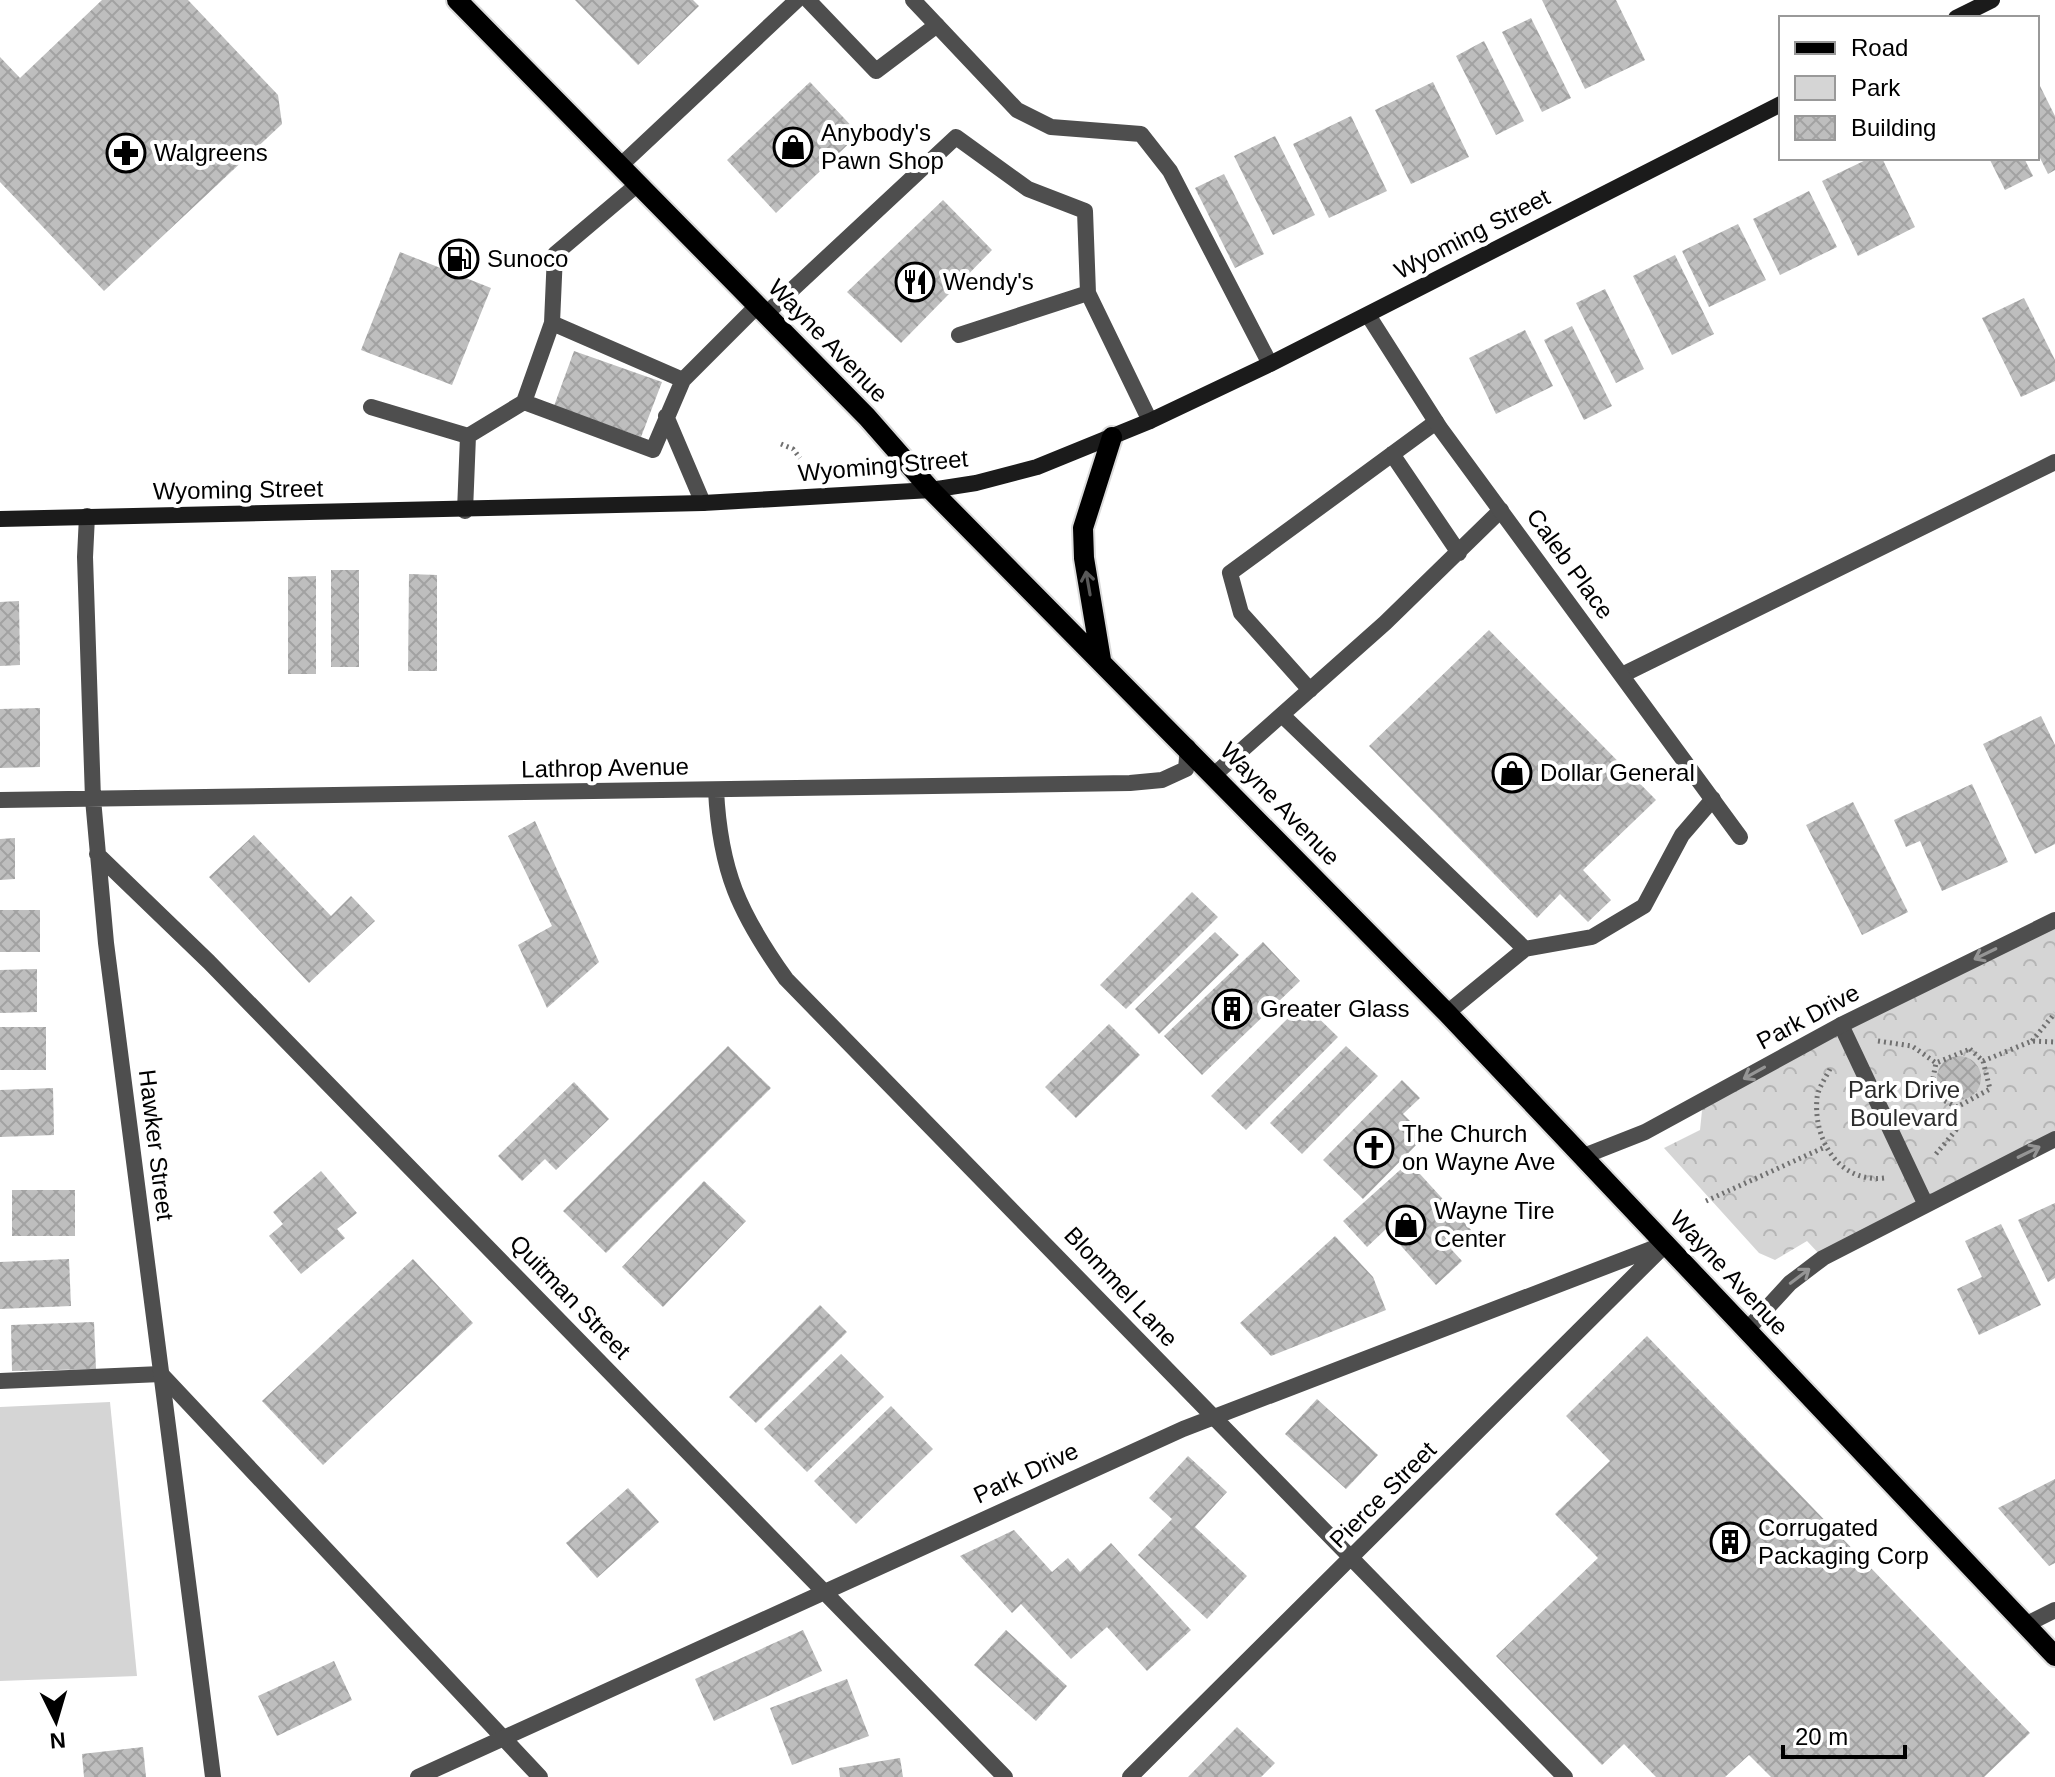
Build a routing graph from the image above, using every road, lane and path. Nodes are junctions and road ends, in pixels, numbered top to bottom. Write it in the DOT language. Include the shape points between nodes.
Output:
graph roads {
  1 [pos="457,0"];
  2 [pos="797,0"];
  3 [pos="808,0"];
  4 [pos="913,0"];
  5 [pos="1992,0"];
  6 [pos="1960,16"];
  7 [pos="937,25"];
  8 [pos="1779,105"];
  9 [pos="620,166"];
  10 [pos="638,184"];
  11 [pos="1088,293"];
  12 [pos="762,310"];
  13 [pos="1368,315"];
  14 [pos="552,323"];
  15 [pos="959,335"];
  16 [pos="1270,364"];
  17 [pos="683,380"];
  18 [pos="524,402"];
  19 [pos="371,407"];
  20 [pos="666,416"];
  21 [pos="1150,421"];
  22 [pos="1436,422"];
  23 [pos="468,436"];
  24 [pos="1112,437"];
  25 [pos="781,444"];
  26 [pos="801,446"];
  27 [pos="793,449"];
  28 [pos="1392,454"];
  29 [pos="800,458"];
  30 [pos="2055,462"];
  31 [pos="931,490"];
  32 [pos="703,503"];
  33 [pos="1501,510"];
  34 [pos="465,511"];
  35 [pos="87,516"];
  36 [pos="0,519"];
  37 [pos="1459,553"];
  38 [pos="1101,660"];
  39 [pos="1622,675"];
  40 [pos="1310,690"];
  41 [pos="1282,715"];
  42 [pos="1188,747"];
  43 [pos="1215,774"];
  44 [pos="716,790"];
  45 [pos="93,799"];
  46 [pos="1713,799"];
  47 [pos="0,800"];
  48 [pos="1740,837"];
  49 [pos="97,854"];
  50 [pos="2055,920"];
  51 [pos="1525,949"];
  52 [pos="1447,1013"];
  53 [pos="2055,1013"];
  54 [pos="1841,1025"];
  55 [pos="1877,1041"];
  56 [pos="2032,1041"];
  57 [pos="2055,1042"];
  58 [pos="1983,1061"];
  59 [pos="1936,1063"];
  60 [pos="1831,1068"];
  61 [pos="1957,1107"];
  62 [pos="2055,1139"];
  63 [pos="1825,1147"];
  64 [pos="1936,1154"];
  65 [pos="1584,1156"];
  66 [pos="1888,1177"];
  67 [pos="1706,1201"];
  68 [pos="1925,1203"];
  69 [pos="1667,1243"];
  70 [pos="1746,1331"];
  71 [pos="161,1374"];
  72 [pos="0,1381"];
  73 [pos="1212,1417"];
  74 [pos="1354,1559"];
  75 [pos="824,1592"];
  76 [pos="2055,1610"];
  77 [pos="2025,1625"];
  78 [pos="2055,1656"];
  79 [pos="507,1739"];
  80 [pos="213,1777"];
  81 [pos="418,1777"];
  82 [pos="540,1777"];
  83 [pos="1005,1777"];
  84 [pos="1130,1777"];
  85 [pos="1565,1777"];
  1 -- 9 [label="main road, Wayne Avenue"];
  2 -- 9 [label="street"];
  3 -- 7 [label="street" via="876,71"];
  4 -- 7 [label="street"];
  5 -- 6 [label="street"];
  7 -- 16 [label="street" via="1017,110 1051,127 1141,134 1170,171"];
  8 -- 13 [label="street, Wyoming Street"];
  9 -- 10 [label="main road, Wayne Avenue"];
  10 -- 12 [label="main road, Wayne Avenue"];
  10 -- 14 [label="street" via="555,254"];
  11 -- 12 [label="street" via="1085,211 1028,189 956,137"];
  11 -- 15 [label="street"];
  11 -- 21 [label="street"];
  12 -- 17 [label="street"];
  12 -- 31 [label="main road, Wayne Avenue"];
  13 -- 16 [label="street, Wyoming Street"];
  13 -- 22 [label="street, Caleb Place"];
  14 -- 17 [label="street" via="626,362"];
  14 -- 18 [label="street"];
  16 -- 21 [label="street, Wyoming Street"];
  17 -- 20 [label="street"];
  18 -- 20 [label="street" via="598,425 653,450"];
  18 -- 23 [label="street"];
  19 -- 23 [label="street"];
  20 -- 32 [label="street"];
  21 -- 24 [label="street, Wyoming Street"];
  22 -- 28 [label="street"];
  22 -- 33 [label="street, Caleb Place"];
  23 -- 34 [label="street"];
  24 -- 31 [label="street, Wyoming Street" via="1011,475"];
  38 -- 24 [label="main road, one-way" via="1083,528"];
  25 -- 27 [label="path"];
  26 -- 27 [label="path"];
  27 -- 29 [label="path"];
  28 -- 37 [label="street"];
  28 -- 40 [label="street" via="1230,573 1241,613"];
  30 -- 39 [label="street"];
  31 -- 32 [label="street, Wyoming Street"];
  31 -- 38 [label="main road, Wayne Avenue"];
  32 -- 34 [label="street, Wyoming Street"];
  33 -- 37 [label="street"];
  33 -- 39 [label="street, Caleb Place"];
  34 -- 35 [label="street, Wyoming Street"];
  35 -- 36 [label="street, Wyoming Street"];
  35 -- 45 [label="street, Hawker Street"];
  37 -- 40 [label="street"];
  38 -- 42 [label="main road, Wayne Avenue"];
  39 -- 46 [label="street, Caleb Place"];
  40 -- 41 [label="street"];
  41 -- 43 [label="street"];
  41 -- 51 [label="street"];
  42 -- 43 [label="main road, Wayne Avenue"];
  42 -- 44 [label="street, Lathrop Avenue" via="1186,769 1162,780 1130,783"];
  43 -- 52 [label="main road, Wayne Avenue"];
  44 -- 45 [label="street, Lathrop Avenue"];
  44 -- 73 [label="street, Blommel Lane" via="730,883 751,929 786,979"];
  45 -- 47 [label="street, Lathrop Avenue"];
  45 -- 49 [label="street, Hawker Street"];
  46 -- 48 [label="street, Caleb Place"];
  46 -- 51 [label="street" via="1682,835 1644,906 1592,937"];
  49 -- 71 [label="street, Hawker Street"];
  49 -- 75 [label="street, Quitman Street"];
  50 -- 54 [label="street, Park Drive, one-way"];
  51 -- 52 [label="street"];
  52 -- 65 [label="main road, Wayne Avenue"];
  53 -- 56 [label="path"];
  54 -- 65 [label="street, Park Drive, one-way" via="1645,1132"];
  54 -- 68 [label="street"];
  55 -- 59 [label="path" via="1912,1046"];
  56 -- 57 [label="path"];
  56 -- 58 [label="path"];
  58 -- 59 [label="path" via="1970,1049"];
  58 -- 61 [label="path" via="1990,1089"];
  59 -- 61 [label="path" via="1932,1083 1937,1097"];
  60 -- 63 [label="path" via="1817,1096"];
  61 -- 64 [label="path" via="1956,1130"];
  68 -- 62 [label="street, one-way"];
  63 -- 66 [label="path" via="1844,1170 1866,1180"];
  63 -- 67 [label="path"];
  65 -- 69 [label="main road, Wayne Avenue"];
  70 -- 68 [label="street, one-way" via="1790,1283 1823,1258"];
  69 -- 70 [label="main road, Wayne Avenue"];
  69 -- 73 [label="street, Park Drive"];
  69 -- 74 [label="street, Pierce Street"];
  70 -- 77 [label="main road, Wayne Avenue"];
  71 -- 72 [label="street"];
  71 -- 79 [label="street"];
  71 -- 80 [label="street, Hawker Street"];
  73 -- 74 [label="street, Blommel Lane"];
  73 -- 75 [label="street, Park Drive"];
  74 -- 84 [label="street, Pierce Street"];
  74 -- 85 [label="street, Blommel Lane"];
  75 -- 79 [label="street, Park Drive"];
  75 -- 83 [label="street, Quitman Street"];
  76 -- 77 [label="street"];
  77 -- 78 [label="main road, Wayne Avenue"];
  79 -- 81 [label="street, Park Drive"];
  79 -- 82 [label="street"];
}
